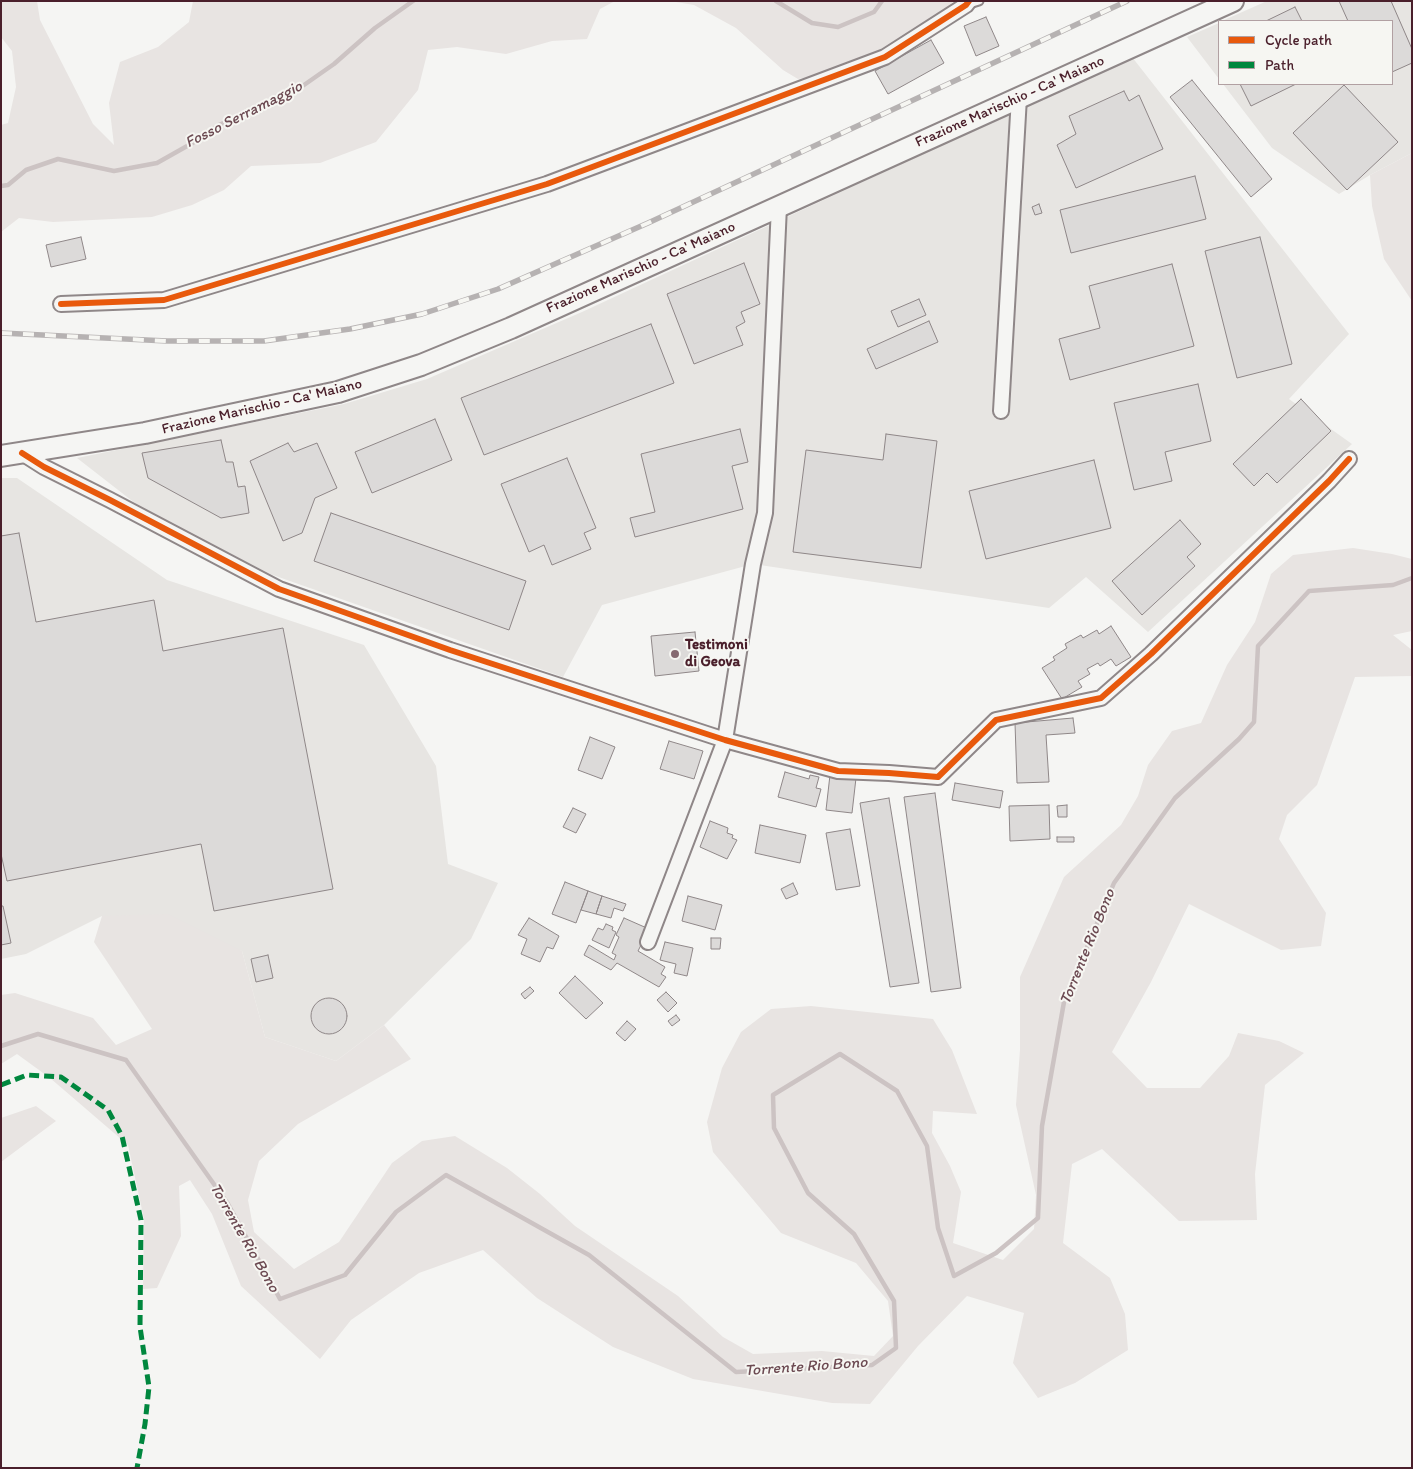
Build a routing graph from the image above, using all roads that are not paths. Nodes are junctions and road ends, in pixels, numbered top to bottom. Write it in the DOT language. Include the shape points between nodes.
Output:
graph roads {
  1 [pos="1233,1"];
  2 [pos="971,3"];
  3 [pos="1020,97"];
  4 [pos="779,206"];
  5 [pos="61,304"];
  6 [pos="1001,411"];
  7 [pos="22,453"];
  8 [pos="1,456"];
  9 [pos="1349,459"];
  10 [pos="725,740"];
  11 [pos="648,942"];
  1 -- 3 [label="main road, Frazione Marischio - Ca' Maiano"];
  2 -- 5 [label="street" via="885,57 547,184 164,300"];
  3 -- 4 [label="main road, Frazione Marischio - Ca' Maiano"];
  3 -- 6 [label="street"];
  4 -- 7 [label="main road, Frazione Marischio - Ca' Maiano" via="510,328 412,368 338,392 145,433"];
  4 -- 10 [label="street" via="765,513 753,564"];
  7 -- 8 [label="main road, Frazione Marischio - Ca' Maiano"];
  7 -- 10 [label="street" via="280,589 450,650"];
  9 -- 10 [label="street" via="1151,654 1101,698 996,720 938,777 838,771"];
  10 -- 11 [label="street"];
}
